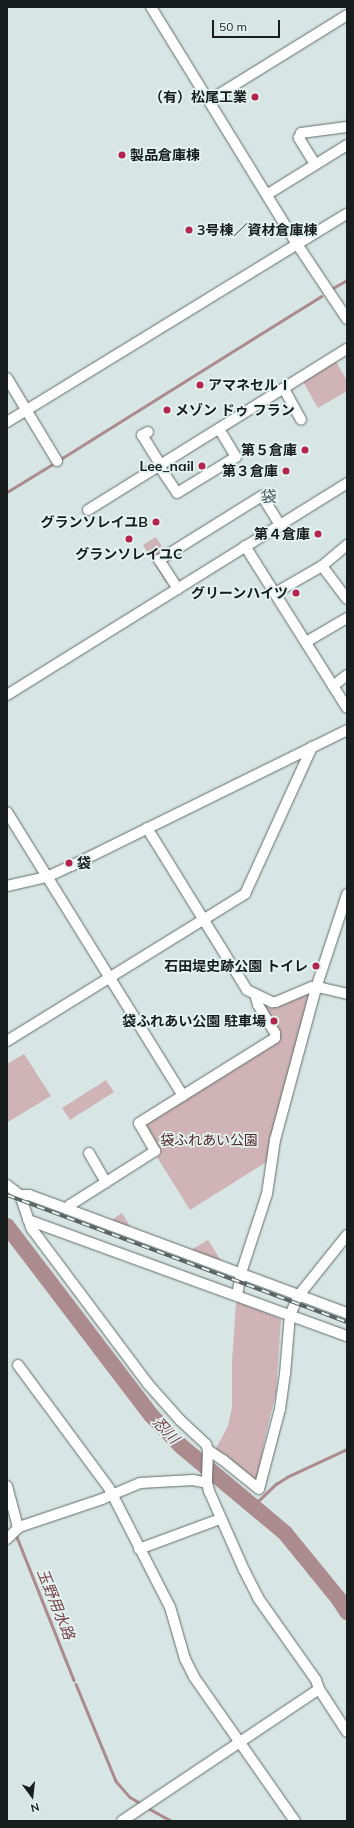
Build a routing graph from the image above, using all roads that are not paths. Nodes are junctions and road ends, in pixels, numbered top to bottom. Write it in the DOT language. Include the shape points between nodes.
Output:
graph roads {
  1 [pos="151,7"];
  2 [pos="347,15"];
  3 [pos="210,100"];
  4 [pos="347,127"];
  5 [pos="347,145"];
  6 [pos="315,164"];
  7 [pos="268,194"];
  8 [pos="347,214"];
  9 [pos="297,244"];
  10 [pos="347,319"];
  11 [pos="347,349"];
  12 [pos="7,378"];
  13 [pos="284,389"];
  14 [pos="26,410"];
  15 [pos="301,420"];
  16 [pos="7,422"];
  17 [pos="219,429"];
  18 [pos="143,435"];
  19 [pos="57,461"];
  20 [pos="160,465"];
  21 [pos="347,483"];
  22 [pos="88,510"];
  23 [pos="280,525"];
  24 [pos="347,544"];
  25 [pos="245,546"];
  26 [pos="322,566"];
  27 [pos="178,589"];
  28 [pos="275,593"];
  29 [pos="347,599"];
  30 [pos="347,618"];
  31 [pos="306,642"];
  32 [pos="347,675"];
  33 [pos="333,686"];
  34 [pos="7,695"];
  35 [pos="347,708"];
  36 [pos="347,730"];
  37 [pos="312,747"];
  38 [pos="7,812"];
  39 [pos="147,828"];
  40 [pos="47,877"];
  41 [pos="7,886"];
  42 [pos="347,894"];
  43 [pos="203,919"];
  44 [pos="110,978"];
  45 [pos="316,988"];
  46 [pos="255,994"];
  47 [pos="347,994"];
  48 [pos="7,1041"];
  49 [pos="183,1096"];
  50 [pos="89,1153"];
  51 [pos="106,1182"];
  52 [pos="7,1185"];
  53 [pos="20,1195"];
  54 [pos="67,1209"];
  55 [pos="28,1220"];
  56 [pos="347,1235"];
  57 [pos="241,1274"];
  58 [pos="299,1295"];
  59 [pos="237,1296"];
  60 [pos="347,1313"];
  61 [pos="290,1315"];
  62 [pos="347,1336"];
  63 [pos="18,1365"];
  64 [pos="208,1452"];
  65 [pos="207,1483"];
  66 [pos="7,1486"];
  67 [pos="113,1495"];
  68 [pos="220,1519"];
  69 [pos="19,1527"];
  70 [pos="7,1539"];
  71 [pos="139,1549"];
  72 [pos="319,1689"];
  73 [pos="347,1732"];
  74 [pos="239,1742"];
  75 [pos="122,1821"];
  76 [pos="295,1821"];
  1 -- 3 [label="street"];
  2 -- 3 [label="street"];
  3 -- 7 [label="street"];
  4 -- 6 [label="street" via="301,133 299,138"];
  5 -- 6 [label="street"];
  6 -- 7 [label="street"];
  7 -- 9 [label="street"];
  8 -- 9 [label="street"];
  9 -- 10 [label="street"];
  9 -- 14 [label="street"];
  11 -- 13 [label="street"];
  12 -- 14 [label="street"];
  13 -- 15 [label="street"];
  13 -- 17 [label="street"];
  14 -- 16 [label="street"];
  14 -- 19 [label="street"];
  17 -- 20 [label="street"];
  17 -- 20 [label="street" via="236,457 177,493"];
  18 -- 20 [label="street"];
  20 -- 22 [label="street"];
  21 -- 23 [label="street"];
  23 -- 25 [label="street"];
  23 -- 27 [label="street" via="262,496 160,560"];
  24 -- 26 [label="street"];
  25 -- 27 [label="street"];
  25 -- 28 [label="street"];
  26 -- 28 [label="street"];
  26 -- 29 [label="street"];
  27 -- 34 [label="street"];
  28 -- 31 [label="street"];
  30 -- 31 [label="street"];
  31 -- 33 [label="street"];
  32 -- 33 [label="street"];
  33 -- 35 [label="street"];
  36 -- 37 [label="street"];
  37 -- 39 [label="street"];
  37 -- 43 [label="street" via="245,894"];
  38 -- 40 [label="street"];
  39 -- 40 [label="street"];
  39 -- 43 [label="street"];
  40 -- 41 [label="street"];
  40 -- 44 [label="street"];
  42 -- 45 [label="street"];
  43 -- 44 [label="street"];
  43 -- 46 [label="street" via="247,990"];
  44 -- 48 [label="street"];
  44 -- 49 [label="street"];
  45 -- 46 [label="street" via="276,1002"];
  45 -- 47 [label="street"];
  45 -- 57 [label="street" via="276,1140 267,1194"];
  46 -- 49 [label="street" via="258,1005 275,1033 275,1038"];
  49 -- 51 [label="street" via="139,1124 156,1151"];
  50 -- 51 [label="street"];
  51 -- 54 [label="street"];
  52 -- 53 [label="street"];
  53 -- 54 [label="street" via="29,1195"];
  53 -- 55 [label="street"];
  54 -- 57 [label="street"];
  55 -- 59 [label="street"];
  55 -- 64 [label="street" via="32,1229 148,1384 206,1444"];
  56 -- 58 [label="street"];
  57 -- 58 [label="street"];
  57 -- 59 [label="street"];
  58 -- 60 [label="street"];
  58 -- 61 [label="street"];
  59 -- 61 [label="street"];
  61 -- 62 [label="street"];
  61 -- 64 [label="street" via="286,1374 280,1409 259,1489 223,1460"];
  63 -- 67 [label="street"];
  64 -- 65 [label="street"];
  65 -- 67 [label="street" via="193,1480 145,1482"];
  65 -- 68 [label="street"];
  66 -- 69 [label="street"];
  67 -- 69 [label="street"];
  67 -- 71 [label="street"];
  68 -- 71 [label="street"];
  68 -- 72 [label="street" via="258,1598 316,1680"];
  69 -- 70 [label="street"];
  71 -- 74 [label="street" via="174,1616 185,1659 194,1677"];
  72 -- 73 [label="street"];
  72 -- 74 [label="street"];
  74 -- 75 [label="street"];
  74 -- 76 [label="street"];
}
